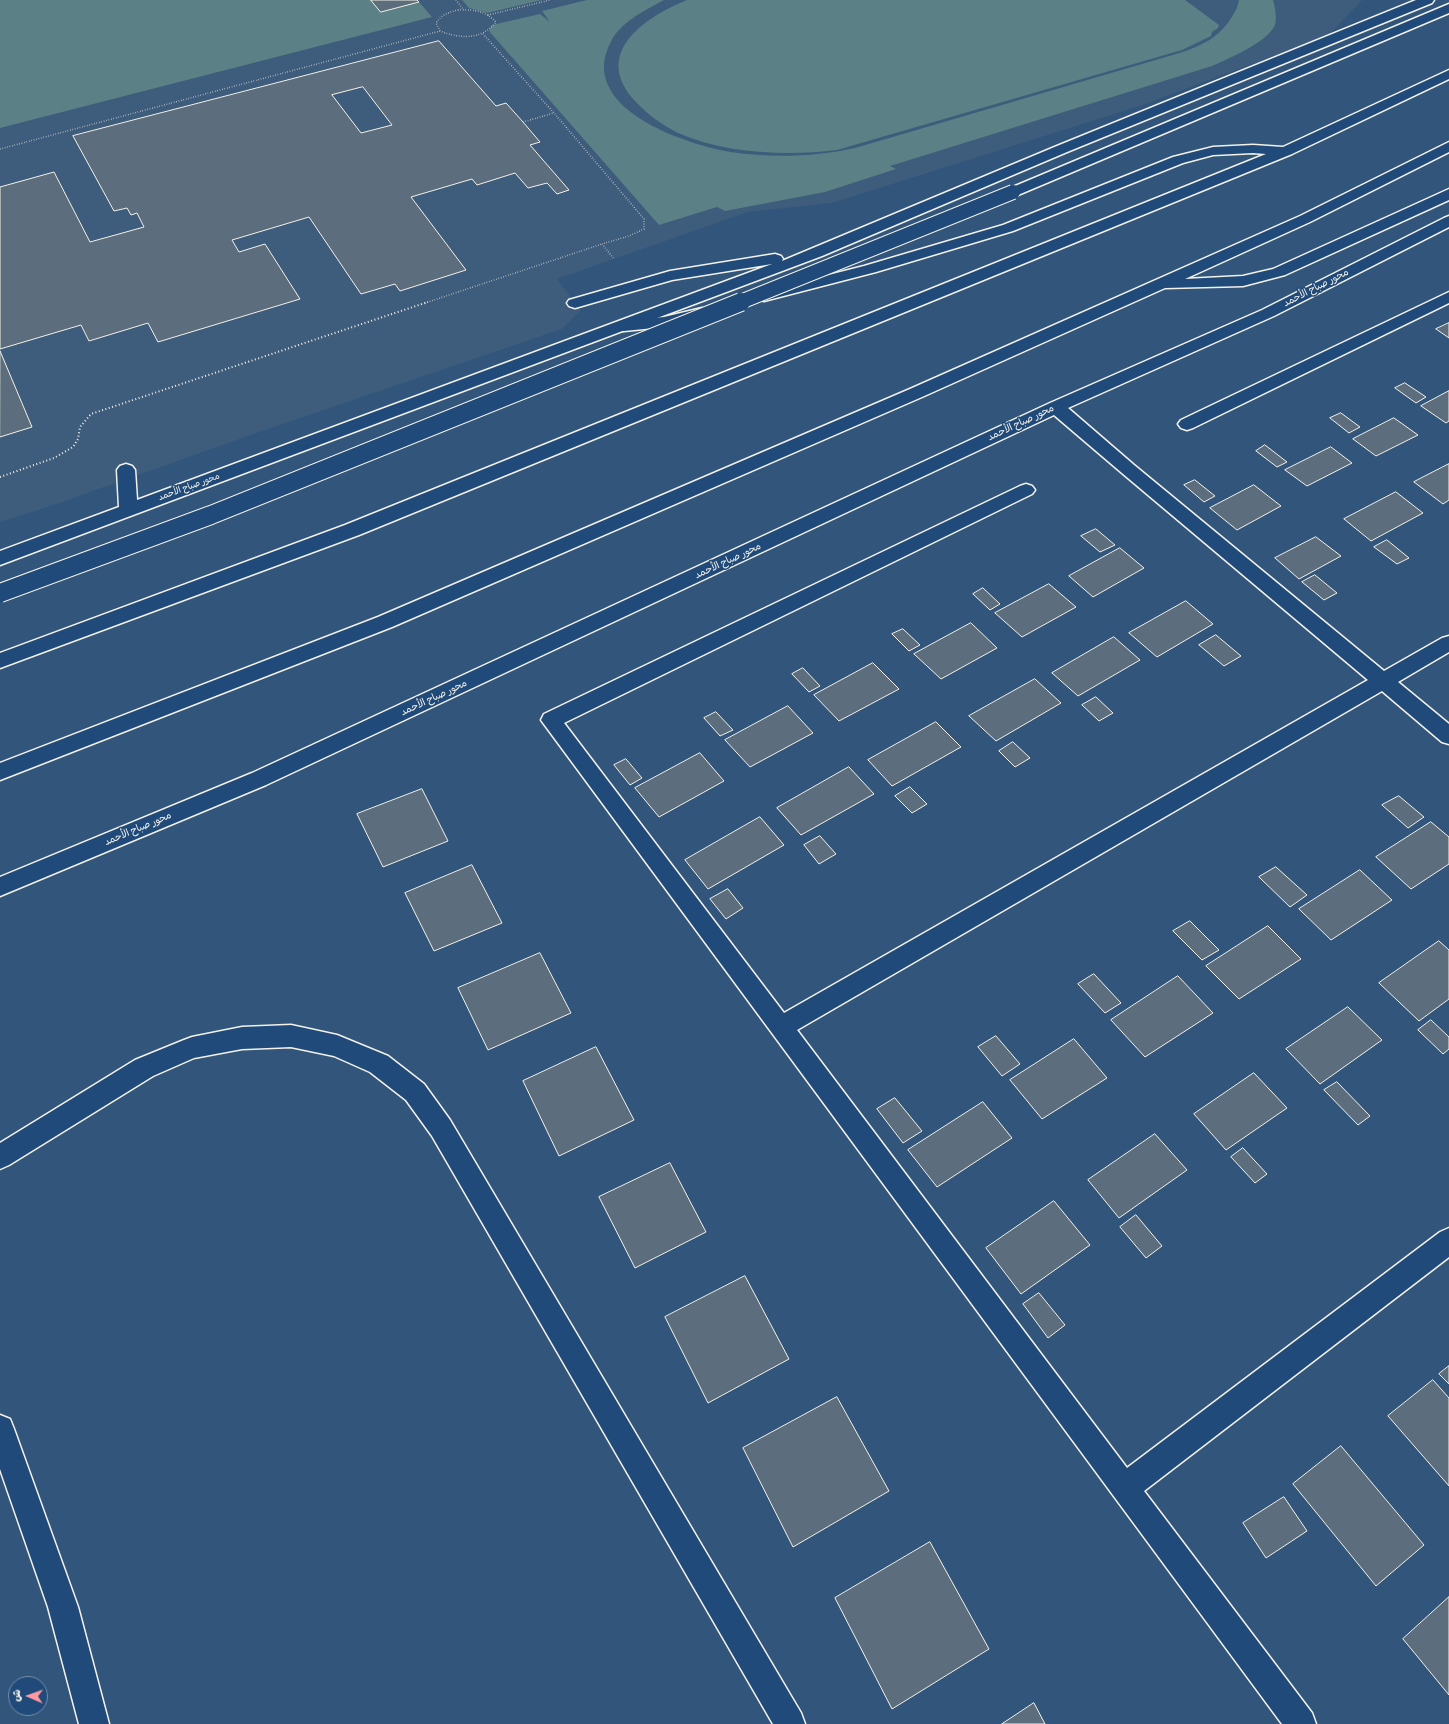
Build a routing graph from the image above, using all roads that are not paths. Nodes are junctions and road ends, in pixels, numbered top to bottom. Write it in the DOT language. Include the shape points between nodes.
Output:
graph roads {
  1 [pos="1388,0"];
  2 [pos="1427,0"];
  3 [pos="1449,8"];
  4 [pos="1400,11"];
  5 [pos="1449,74"];
  6 [pos="1449,146"];
  7 [pos="1287,151"];
  8 [pos="1449,194"];
  9 [pos="1449,221"];
  10 [pos="816,253"];
  11 [pos="670,276"];
  12 [pos="1159,284"];
  13 [pos="1449,297"];
  14 [pos="575,303"];
  15 [pos="673,307"];
  16 [pos="624,326"];
  17 [pos="1056,407"];
  18 [pos="1187,424"];
  19 [pos="126,470"];
  20 [pos="1026,490"];
  21 [pos="128,510"];
  22 [pos="0,558"];
  23 [pos="0,593"];
  24 [pos="1449,643"];
  25 [pos="0,660"];
  26 [pos="1384,681"];
  27 [pos="1449,736"];
  28 [pos="0,772"];
  29 [pos="0,887"];
  30 [pos="780,1027"];
  31 [pos="0,1157"];
  32 [pos="1449,1241"];
  33 [pos="0,1429"];
  34 [pos="1125,1488"];
  35 [pos="94,1724"];
  36 [pos="790,1724"];
  37 [pos="1301,1724"];
  1 -- 4 [label="main road"];
  2 -- 4 [label="main road, محور صباح الأحمد"];
  3 -- 23 [label="main road, bridge" via="1013,192 652,338 211,516"];
  4 -- 10 [label="main road, محور صباح الأحمد"];
  5 -- 7 [label="main road"];
  6 -- 12 [label="main road" via="1305,219"];
  7 -- 16 [label="main road" via="1230,150 1198,154 1008,228 958,244 676,319"];
  7 -- 25 [label="main road" via="352,530"];
  8 -- 12 [label="main road" via="1279,272 1243,281"];
  9 -- 17 [label="main road, محور صباح الأحمد" via="1268,313"];
  10 -- 11 [label="main road"];
  10 -- 15 [label="main road, محور صباح الأحمد"];
  11 -- 14 [label="main road"];
  11 -- 15 [label="main road"];
  12 -- 28 [label="main road" via="916,393 386,622"];
  13 -- 18 [label="main road"];
  15 -- 16 [label="main road, محور صباح الأحمد"];
  16 -- 21 [label="main road, محور صباح الأحمد"];
  17 -- 26 [label="main road"];
  17 -- 29 [label="main road, محور صباح الأحمد" via="259,779"];
  19 -- 21 [label="main road"];
  20 -- 30 [label="main road" via="551,720"];
  21 -- 22 [label="main road, محور صباح الأحمد"];
  24 -- 26 [label="main road"];
  26 -- 27 [label="main road"];
  26 -- 30 [label="main road"];
  30 -- 34 [label="main road"];
  31 -- 36 [label="main road" via="144,1068 192,1048 242,1038 291,1036 338,1046 379,1064 415,1092 441,1128"];
  32 -- 34 [label="main road"];
  33 -- 35 [label="main road" via="63,1607"];
  34 -- 37 [label="main road"];
}
